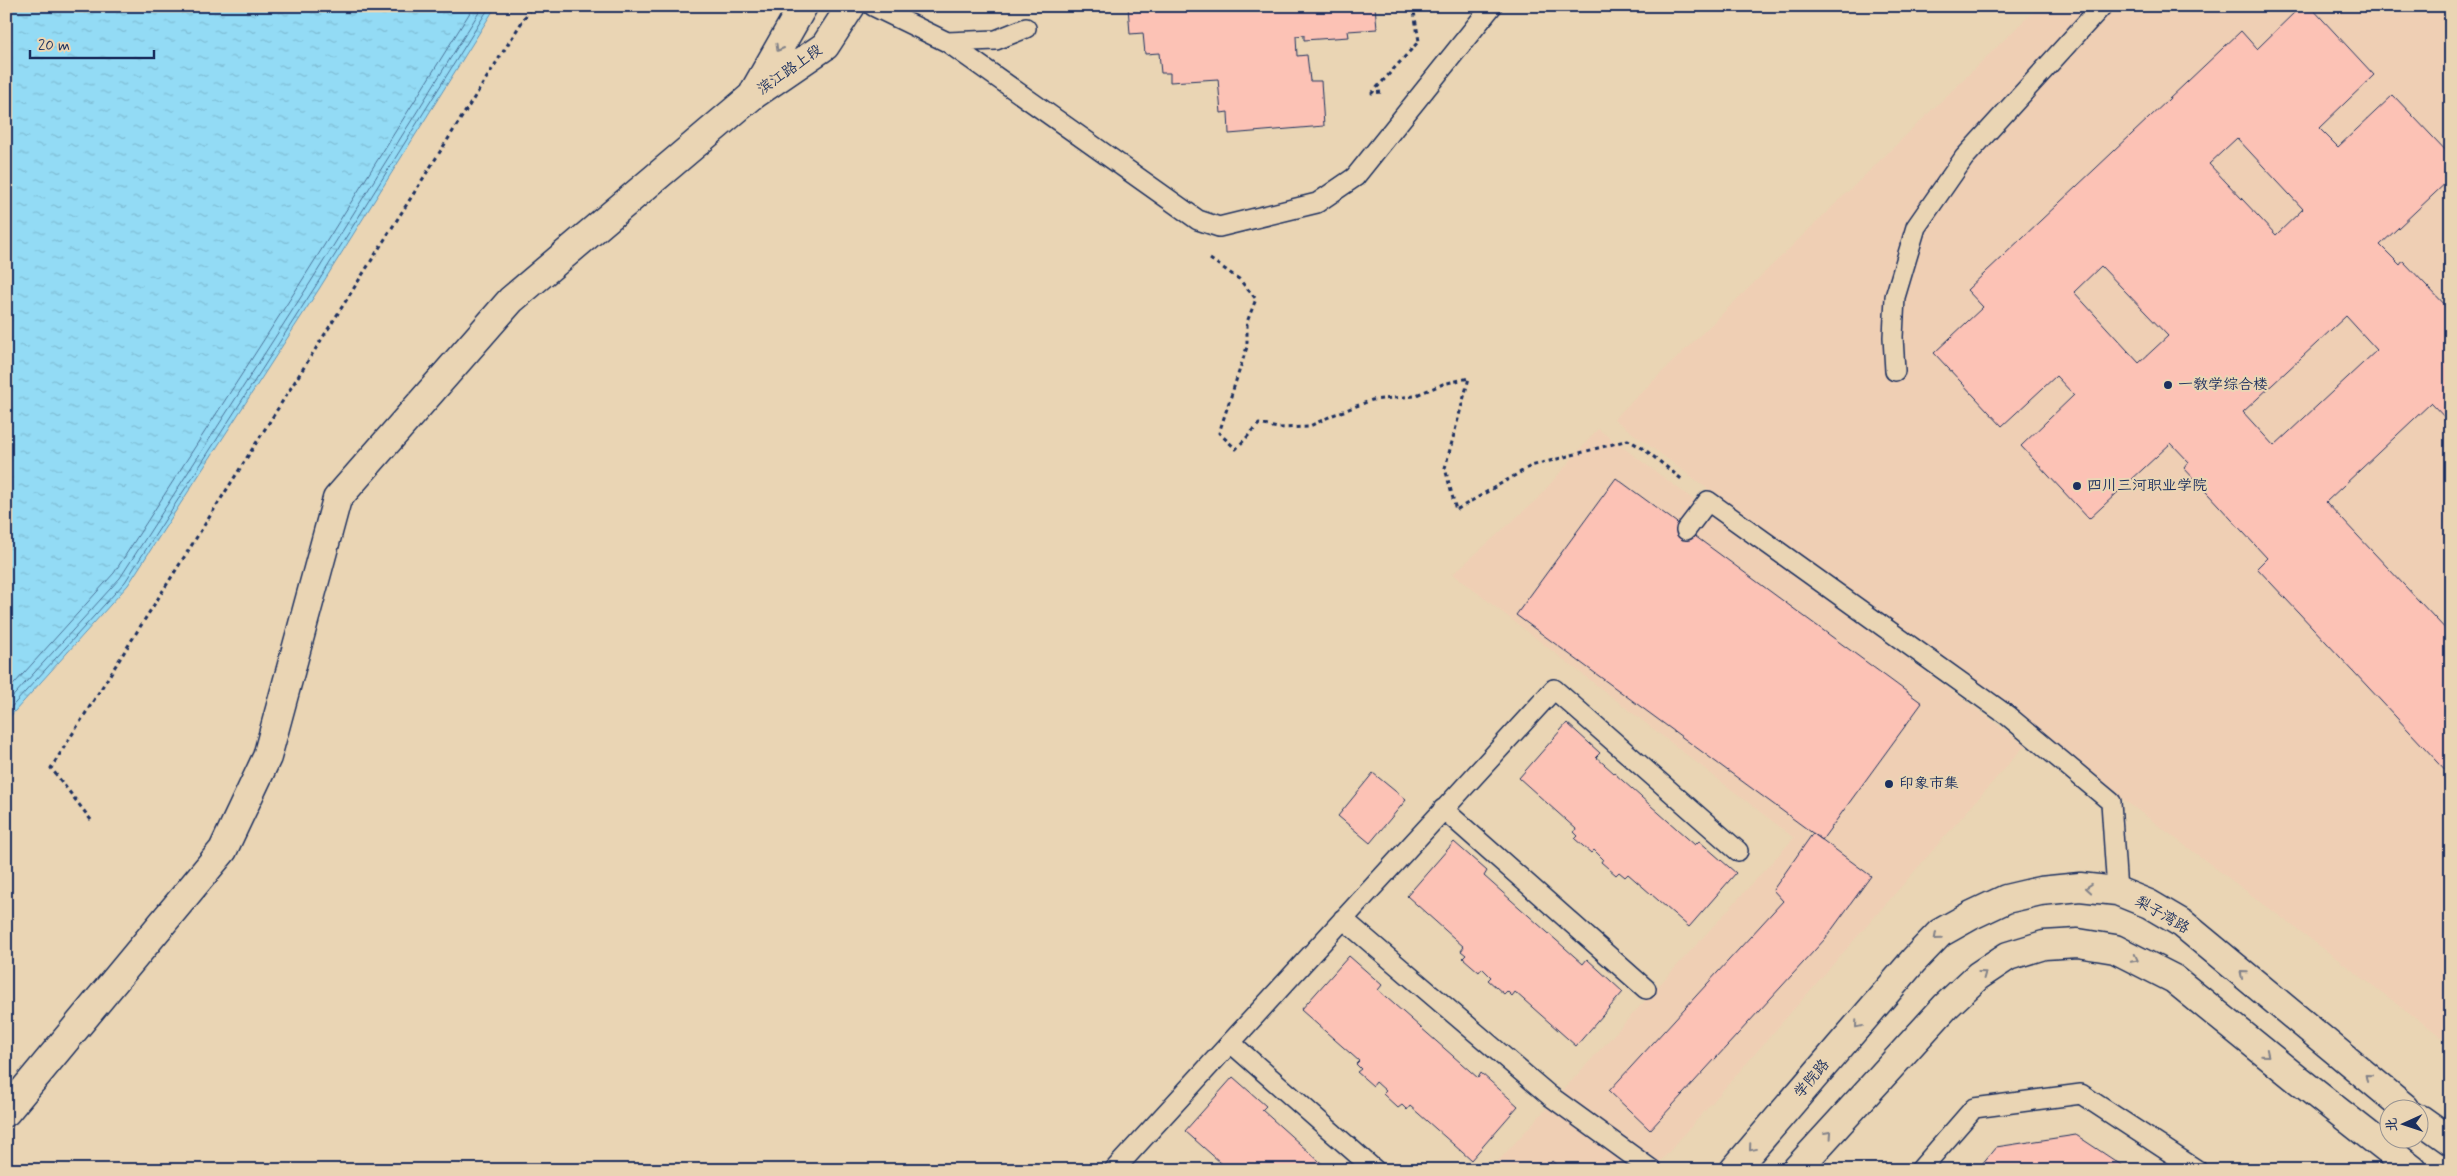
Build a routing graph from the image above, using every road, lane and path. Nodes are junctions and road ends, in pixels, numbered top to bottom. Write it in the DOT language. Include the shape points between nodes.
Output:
graph roads {
  1 [pos="532,6"];
  2 [pos="803,6"];
  3 [pos="851,6"];
  4 [pos="872,6"];
  5 [pos="1492,6"];
  6 [pos="2102,6"];
  7 [pos="1026,28"];
  8 [pos="947,42"];
  9 [pos="752,96"];
  10 [pos="1207,256"];
  11 [pos="1895,371"];
  12 [pos="1708,501"];
  13 [pos="1686,530"];
  14 [pos="1443,810"];
  15 [pos="91,820"];
  16 [pos="1738,852"];
  17 [pos="2117,891"];
  18 [pos="1343,919"];
  19 [pos="1890,988"];
  20 [pos="1646,989"];
  21 [pos="1231,1043"];
  22 [pos="2393,1098"];
  23 [pos="6,1112"];
  24 [pos="2430,1126"];
  25 [pos="2451,1141"];
  26 [pos="2401,1166"];
  27 [pos="1114,1170"];
  28 [pos="1374,1170"];
  29 [pos="1652,1170"];
  30 [pos="1734,1170"];
  31 [pos="1796,1170"];
  32 [pos="1920,1170"];
  33 [pos="2197,1170"];
  1 -- 15 [label="path" via="51,768"];
  2 -- 9 [label="street, 滨江路上段, one-way"];
  3 -- 9 [label="street, 滨江路上段" via="825,46"];
  4 -- 8 [label="lane"];
  5 -- 8 [label="lane" via="1355,177 1317,203 1219,227 1198,220"];
  6 -- 11 [label="lane" via="1964,158 1916,227 1895,297"];
  7 -- 8 [label="lane" via="996,40"];
  9 -- 23 [label="street" via="511,300 337,499 267,757 224,850"];
  10 -- 12 [label="path" via="1239,279 1256,299 1247,322 1247,347 1220,433 1236,449 1259,424 1308,428 1372,400 1414,396 1443,384 1470,378 1445,468 1456,510 1531,466 1628,440 1644,448"];
  12 -- 13 [label="lane"];
  12 -- 17 [label="lane" via="2008,716 2111,802"];
  14 -- 16 [label="lane" via="1554,689"];
  14 -- 18 [label="lane"];
  14 -- 20 [label="lane"];
  17 -- 19 [label="street, 梨子湾路, one-way" via="2080,888 2040,891 2006,899 1940,934"];
  22 -- 17 [label="street, 梨子湾路, one-way" via="2182,924"];
  18 -- 21 [label="lane"];
  18 -- 29 [label="lane" via="1550,1096"];
  19 -- 30 [label="street, 学院路, one-way"];
  21 -- 27 [label="lane"];
  21 -- 28 [label="lane"];
  24 -- 25 [label="street"];
  31 -- 26 [label="street, one-way" via="1946,1006 1978,976 2008,956 2044,945 2078,943 2115,949 2174,979"];
  32 -- 33 [label="lane" via="1974,1108 2081,1094"];
}
